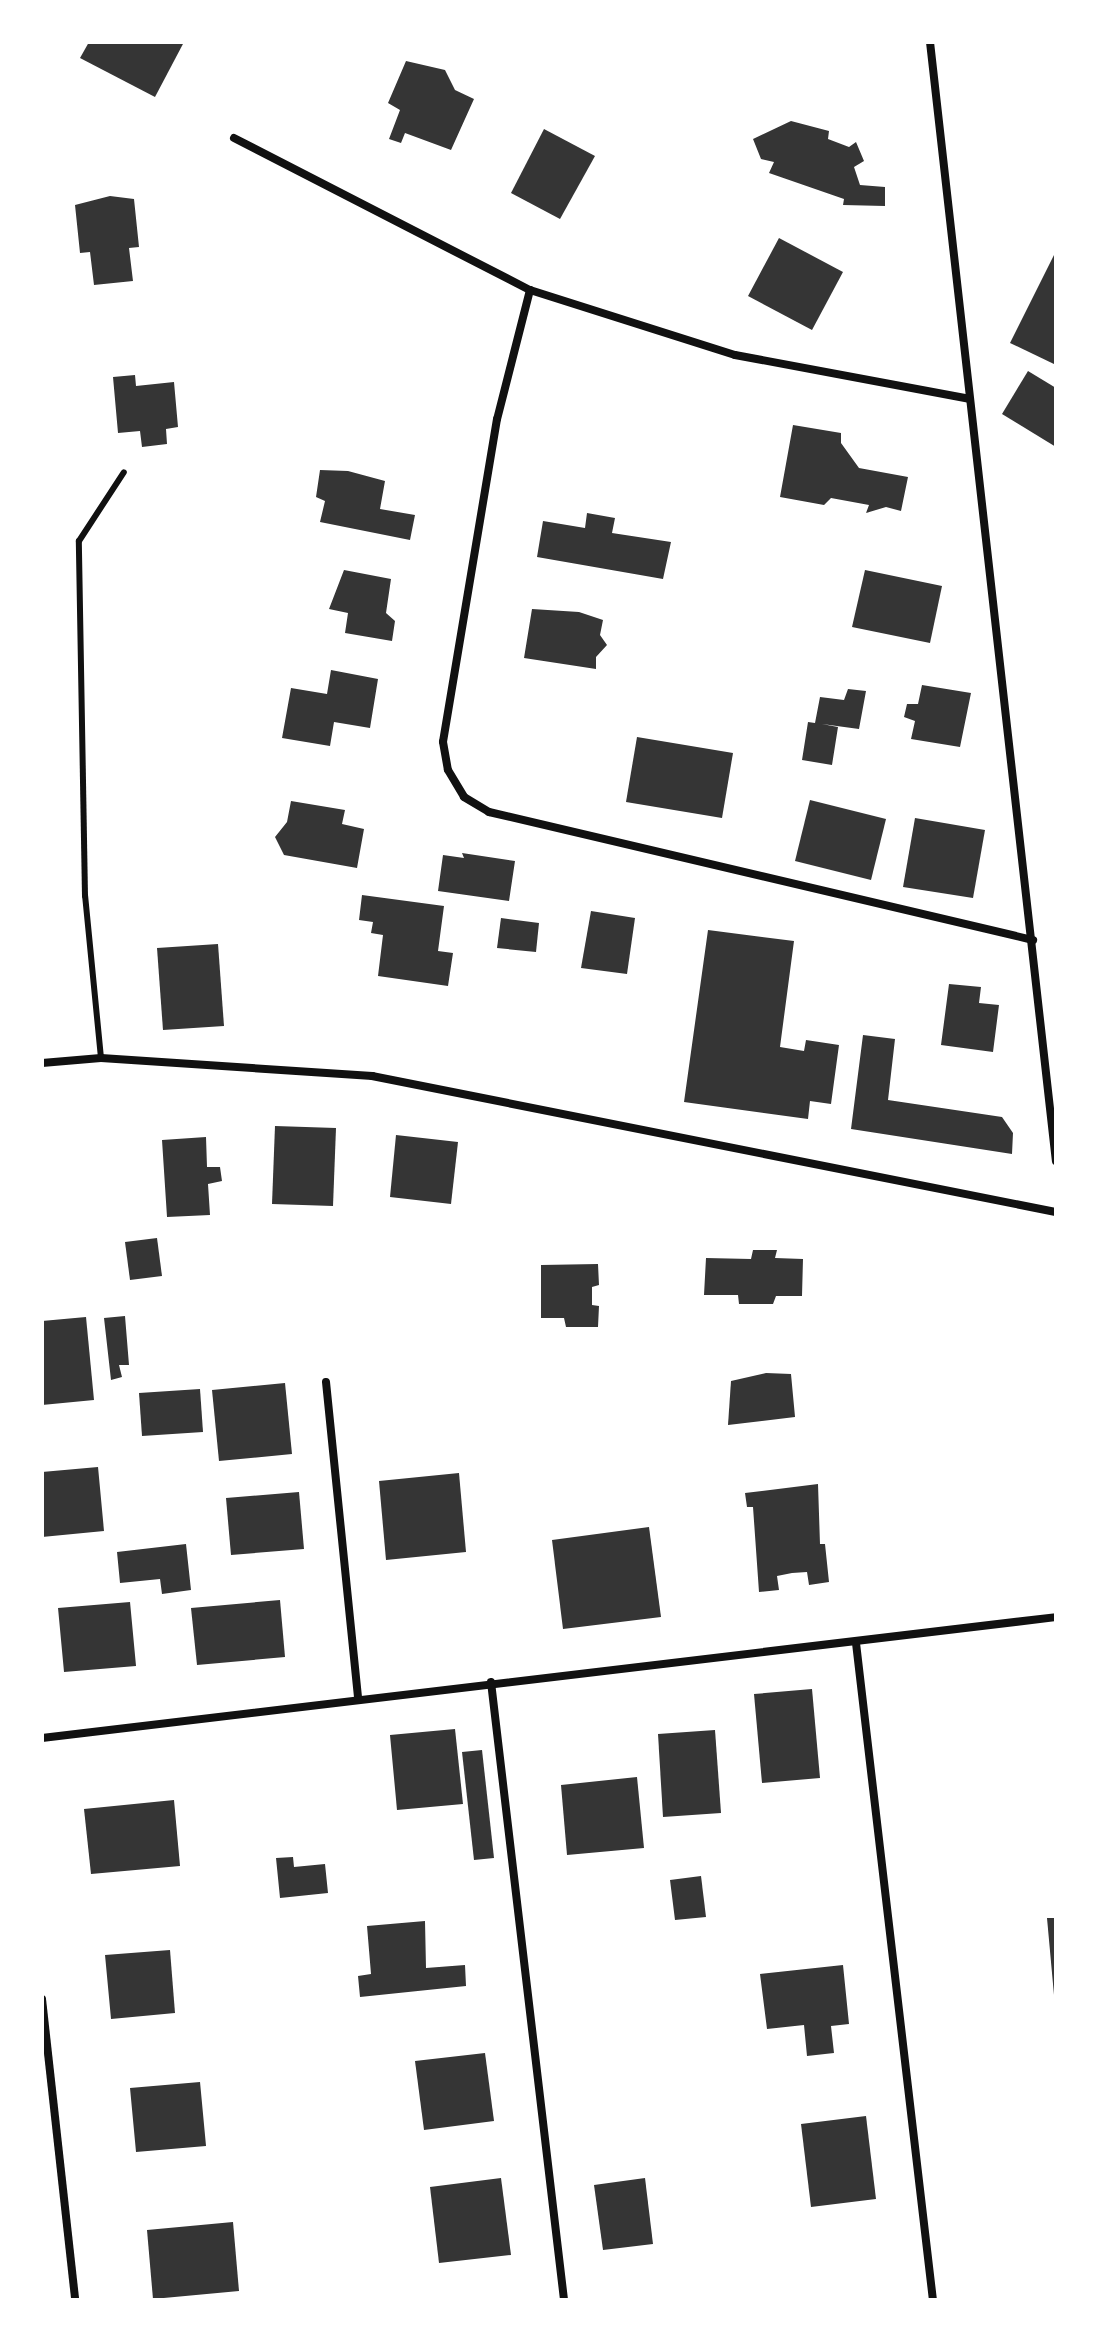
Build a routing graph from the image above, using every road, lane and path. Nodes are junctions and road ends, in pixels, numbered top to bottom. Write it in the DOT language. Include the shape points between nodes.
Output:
graph roads {
  1 [pos="930,42"];
  2 [pos="234,138"];
  3 [pos="530,290"];
  4 [pos="969,399"];
  5 [pos="124,472"];
  6 [pos="1033,940"];
  7 [pos="101,1058"];
  8 [pos="42,1063"];
  9 [pos="1056,1161"];
  10 [pos="1056,1212"];
  11 [pos="326,1382"];
  12 [pos="1056,1617"];
  13 [pos="856,1643"];
  14 [pos="491,1682"];
  15 [pos="358,1697"];
  16 [pos="42,1738"];
  17 [pos="42,1999"];
  18 [pos="75,2300"];
  19 [pos="564,2300"];
  20 [pos="933,2300"];
  1 -- 4 [label="street"];
  2 -- 3 [label="street"];
  3 -- 4 [label="street" via="735,355"];
  3 -- 6 [label="street" via="497,419 443,742 448,770 464,797 489,812"];
  4 -- 6 [label="street"];
  5 -- 7 [label="lane" via="79,541 85,896"];
  6 -- 9 [label="street"];
  7 -- 8 [label="street"];
  7 -- 10 [label="street" via="372,1076"];
  11 -- 15 [label="street"];
  12 -- 13 [label="street"];
  13 -- 14 [label="street"];
  13 -- 20 [label="street"];
  14 -- 15 [label="street"];
  14 -- 19 [label="street"];
  15 -- 16 [label="street"];
  17 -- 18 [label="street"];
}
